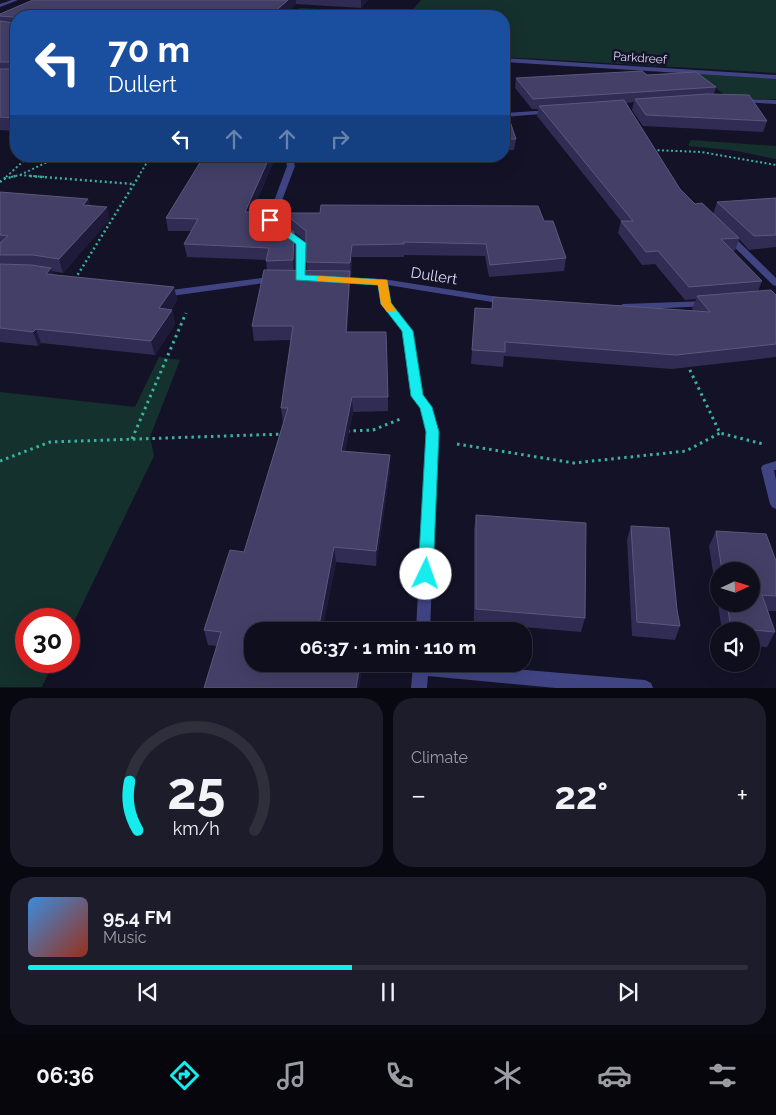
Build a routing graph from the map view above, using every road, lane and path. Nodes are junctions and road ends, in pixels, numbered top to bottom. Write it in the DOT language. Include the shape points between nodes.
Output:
graph roads {
  1 [pos="16,0"];
  2 [pos="0,6"];
  3 [pos="510,60"];
  4 [pos="776,76"];
  5 [pos="739,101"];
  6 [pos="776,102"];
  7 [pos="560,111"];
  8 [pos="510,115"];
  9 [pos="652,150"];
  10 [pos="22,162"];
  11 [pos="47,162"];
  12 [pos="147,162"];
  13 [pos="290,162"];
  14 [pos="776,165"];
  15 [pos="19,175"];
  16 [pos="3,179"];
  17 [pos="0,182"];
  18 [pos="134,184"];
  19 [pos="722,231"];
  20 [pos="328,279"];
  21 [pos="74,280"];
  22 [pos="383,282"];
  23 [pos="776,283"];
  24 [pos="196,289"];
  25 [pos="153,293"];
  26 [pos="515,303"];
  27 [pos="716,303"];
  28 [pos="611,308"];
  29 [pos="686,363"];
  30 [pos="426,407"];
  31 [pos="344,431"];
  32 [pos="720,433"];
  33 [pos="285,434"];
  34 [pos="132,439"];
  35 [pos="432,440"];
  36 [pos="767,445"];
  37 [pos="0,461"];
  38 [pos="776,465"];
  39 [pos="776,504"];
  40 [pos="423,622"];
  41 [pos="420,672"];
  42 [pos="482,672"];
  43 [pos="419,688"];
  44 [pos="645,688"];
  1 -- 2 [label="street"];
  3 -- 4 [label="street, Parkdreef"];
  5 -- 6 [label="street"];
  7 -- 8 [label="street"];
  9 -- 14 [label="path" via="701,152"];
  10 -- 16 [label="path"];
  11 -- 15 [label="path"];
  12 -- 18 [label="path"];
  13 -- 24 [label="street" via="270,220 301,243 305,278 261,279"];
  15 -- 16 [label="path"];
  15 -- 18 [label="path"];
  16 -- 17 [label="path"];
  18 -- 21 [label="path"];
  19 -- 23 [label="street"];
  20 -- 22 [label="street, Dullert"];
  22 -- 26 [label="street, Dullert"];
  22 -- 30 [label="street" via="386,304 407,331 417,396"];
  24 -- 25 [label="street" via="163,295"];
  24 -- 34 [label="path"];
  27 -- 28 [label="street"];
  29 -- 32 [label="path"];
  30 -- 31 [label="path" via="373,430"];
  30 -- 35 [label="street"];
  32 -- 35 [label="path" via="686,452 574,463"];
  32 -- 36 [label="path"];
  33 -- 34 [label="path"];
  34 -- 37 [label="path" via="50,442"];
  35 -- 40 [label="street"];
  38 -- 39 [label="street" via="767,468"];
  41 -- 43 [label="street"];
  42 -- 44 [label="street"];
}
